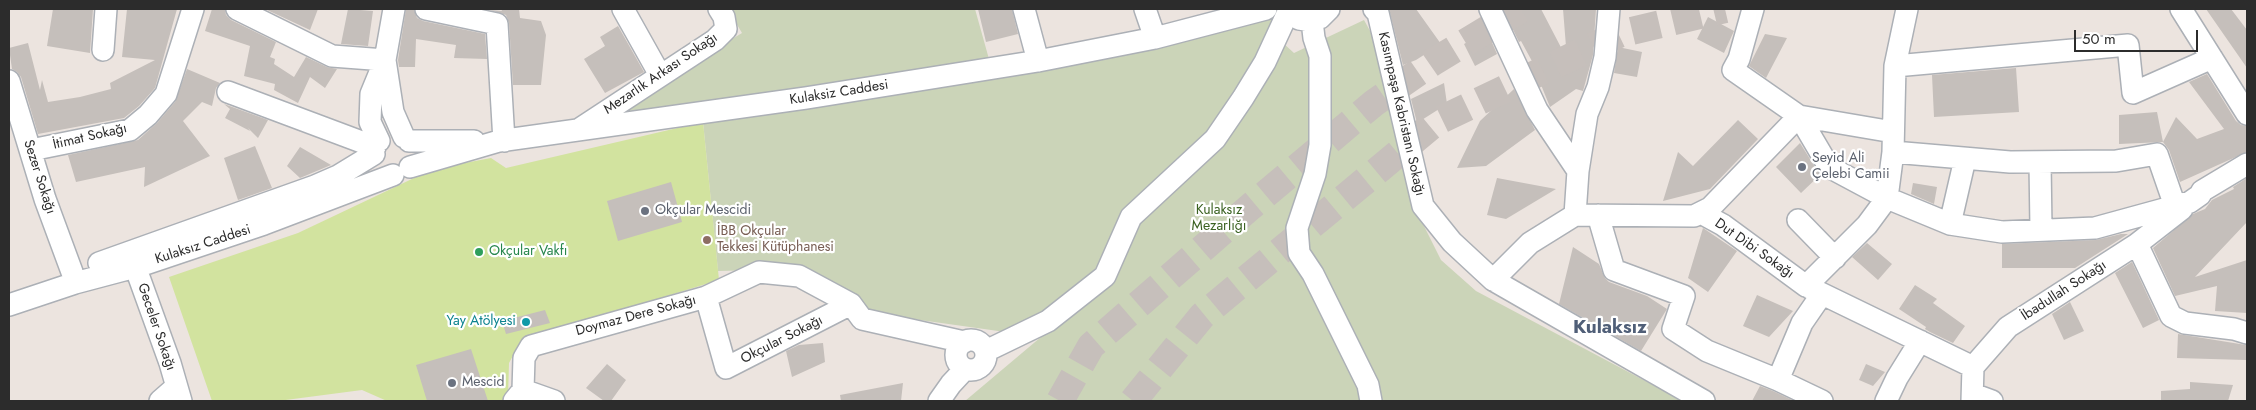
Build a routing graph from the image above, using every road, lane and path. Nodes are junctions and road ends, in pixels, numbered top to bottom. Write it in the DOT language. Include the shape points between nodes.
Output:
graph roads {
  1 [pos="106,9"];
  2 [pos="193,9"];
  3 [pos="237,9"];
  4 [pos="394,9"];
  5 [pos="426,9"];
  6 [pos="623,9"];
  7 [pos="719,9"];
  8 [pos="1024,9"];
  9 [pos="1145,9"];
  10 [pos="1289,9"];
  11 [pos="1374,9"];
  12 [pos="1490,9"];
  13 [pos="1609,9"];
  14 [pos="1754,9"];
  15 [pos="1907,9"];
  16 [pos="2181,9"];
  17 [pos="1258,10"];
  18 [pos="1321,15"];
  19 [pos="1155,38"];
  20 [pos="104,50"];
  21 [pos="2212,58"];
  22 [pos="385,60"];
  23 [pos="1038,61"];
  24 [pos="1895,66"];
  25 [pos="660,75"];
  26 [pos="9,81"];
  27 [pos="228,92"];
  28 [pos="2247,114"];
  29 [pos="1799,116"];
  30 [pos="576,131"];
  31 [pos="407,139"];
  32 [pos="502,141"];
  33 [pos="1893,142"];
  34 [pos="376,148"];
  35 [pos="31,150"];
  36 [pos="1966,159"];
  37 [pos="2040,162"];
  38 [pos="2247,164"];
  39 [pos="402,171"];
  40 [pos="1578,171"];
  41 [pos="1887,198"];
  42 [pos="2183,204"];
  43 [pos="1700,213"];
  44 [pos="1575,215"];
  45 [pos="1598,215"];
  46 [pos="1798,220"];
  47 [pos="1950,224"];
  48 [pos="2041,229"];
  49 [pos="2137,244"];
  50 [pos="1835,258"];
  51 [pos="133,260"];
  52 [pos="72,272"];
  53 [pos="1492,280"];
  54 [pos="1814,290"];
  55 [pos="9,292"];
  56 [pos="706,297"];
  57 [pos="850,304"];
  58 [pos="9,305"];
  59 [pos="2247,334"];
  60 [pos="1920,341"];
  61 [pos="964,342"];
  62 [pos="986,351"];
  63 [pos="1973,367"];
  64 [pos="964,369"];
  65 [pos="1778,380"];
  66 [pos="178,394"];
  67 [pos="518,396"];
  68 [pos="1979,399"];
  69 [pos="160,401"];
  70 [pos="554,401"];
  71 [pos="939,401"];
  72 [pos="1371,401"];
  73 [pos="1704,401"];
  74 [pos="1822,401"];
  75 [pos="1886,401"];
  1 -- 20 [label="street"];
  2 -- 35 [label="street, İtimat Sokağı" via="166,94 148,115 130,130"];
  3 -- 22 [label="street" via="332,56"];
  4 -- 22 [label="street"];
  5 -- 32 [label="street" via="497,24"];
  6 -- 25 [label="street"];
  7 -- 25 [label="street, Mezarlık Arkası Sokağı" via="726,29 715,40"];
  8 -- 23 [label="street"];
  9 -- 19 [label="street"];
  10 -- 18 [label="street" via="1299,19"];
  10 -- 62 [label="street" via="1265,62 1215,140 1131,217 1105,276 1048,321"];
  11 -- 53 [label="street, Kasımpaşa Kabristanı Sokağı" via="1378,13 1423,206 1452,242"];
  12 -- 40 [label="street" via="1537,110"];
  13 -- 40 [label="street" via="1605,57 1587,114"];
  14 -- 29 [label="street" via="1733,70"];
  15 -- 24 [label="street"];
  16 -- 21 [label="street"];
  17 -- 19 [label="street, Kulaksiz Caddesi"];
  18 -- 72 [label="street" via="1314,38 1320,56 1320,144 1315,174 1297,228 1299,253 1313,274 1368,385"];
  19 -- 23 [label="street, Kulaksiz Caddesi"];
  21 -- 24 [label="street" via="2133,93 2128,45"];
  21 -- 28 [label="street"];
  22 -- 31 [label="street" via="393,112"];
  22 -- 34 [label="street" via="371,94 370,122"];
  23 -- 30 [label="street, Kulaksiz Caddesi"];
  24 -- 33 [label="street"];
  25 -- 30 [label="street, Mezarlık Arkası Sokağı"];
  26 -- 35 [label="street, Sezer Sokağı"];
  27 -- 34 [label="street"];
  29 -- 33 [label="street"];
  29 -- 41 [label="street" via="1829,167"];
  29 -- 43 [label="street" via="1736,183 1710,208"];
  30 -- 32 [label="street, Kulaksiz Caddesi"];
  31 -- 32 [label="street"];
  31 -- 34 [label="street" via="390,134"];
  31 -- 39 [label="street" via="414,154"];
  32 -- 39 [label="street, Kulaksiz Caddesi"];
  33 -- 36 [label="street"];
  33 -- 41 [label="street"];
  34 -- 39 [label="street" via="377,166 382,170"];
  34 -- 51 [label="street, Kulaksız Caddesi" via="338,176"];
  35 -- 52 [label="street, Sezer Sokağı"];
  36 -- 37 [label="street"];
  36 -- 47 [label="street"];
  37 -- 42 [label="street" via="2116,161 2157,154"];
  37 -- 48 [label="street"];
  38 -- 42 [label="street, İbadullah Sokağı"];
  39 -- 51 [label="street, Kulaksız Caddesi" via="264,224"];
  40 -- 44 [label="street"];
  41 -- 47 [label="street"];
  41 -- 50 [label="street" via="1867,225"];
  42 -- 48 [label="street" via="2095,228"];
  42 -- 49 [label="street, İbadullah Sokağı"];
  43 -- 45 [label="street" via="1694,216"];
  43 -- 54 [label="street, Dut Dibi Sokağı" via="1723,225"];
  44 -- 45 [label="street"];
  44 -- 53 [label="street" via="1530,242"];
  45 -- 65 [label="street" via="1614,270 1684,296 1673,329 1707,351"];
  46 -- 50 [label="street"];
  47 -- 48 [label="street" via="2002,232"];
  49 -- 59 [label="street" via="2171,316 2185,323 2234,329"];
  49 -- 63 [label="street, İbadullah Sokağı" via="2008,327"];
  50 -- 54 [label="street"];
  51 -- 52 [label="street, Kulaksız Caddesi"];
  51 -- 58 [label="street, Kulaksız Caddesi"];
  51 -- 66 [label="street, Geceler Sokağı"];
  52 -- 55 [label="street, Kulaksız Caddesi"];
  53 -- 73 [label="street, Kasımpaşa Kabristanı Sokağı"];
  54 -- 60 [label="street, Dut Dibi Sokağı"];
  54 -- 65 [label="street"];
  56 -- 57 [label="street, Doymaz Dere Sokağı" via="759,272 799,276"];
  56 -- 57 [label="street, Okçular Sokağı" via="726,368"];
  56 -- 67 [label="street, Doymaz Dere Sokağı" via="531,346 524,358"];
  57 -- 61 [label="street, Doymaz Dere Sokağı" via="862,319"];
  60 -- 63 [label="street, Dut Dibi Sokağı"];
  60 -- 75 [label="street" via="1896,378"];
  61 -- 62 [label="street" via="979,342"];
  61 -- 64 [label="street" via="959,345 956,358"];
  62 -- 64 [label="street" via="986,362 980,368"];
  63 -- 68 [label="street"];
  64 -- 71 [label="street"];
  65 -- 74 [label="street"];
  66 -- 69 [label="street"];
  67 -- 70 [label="street"];
}
